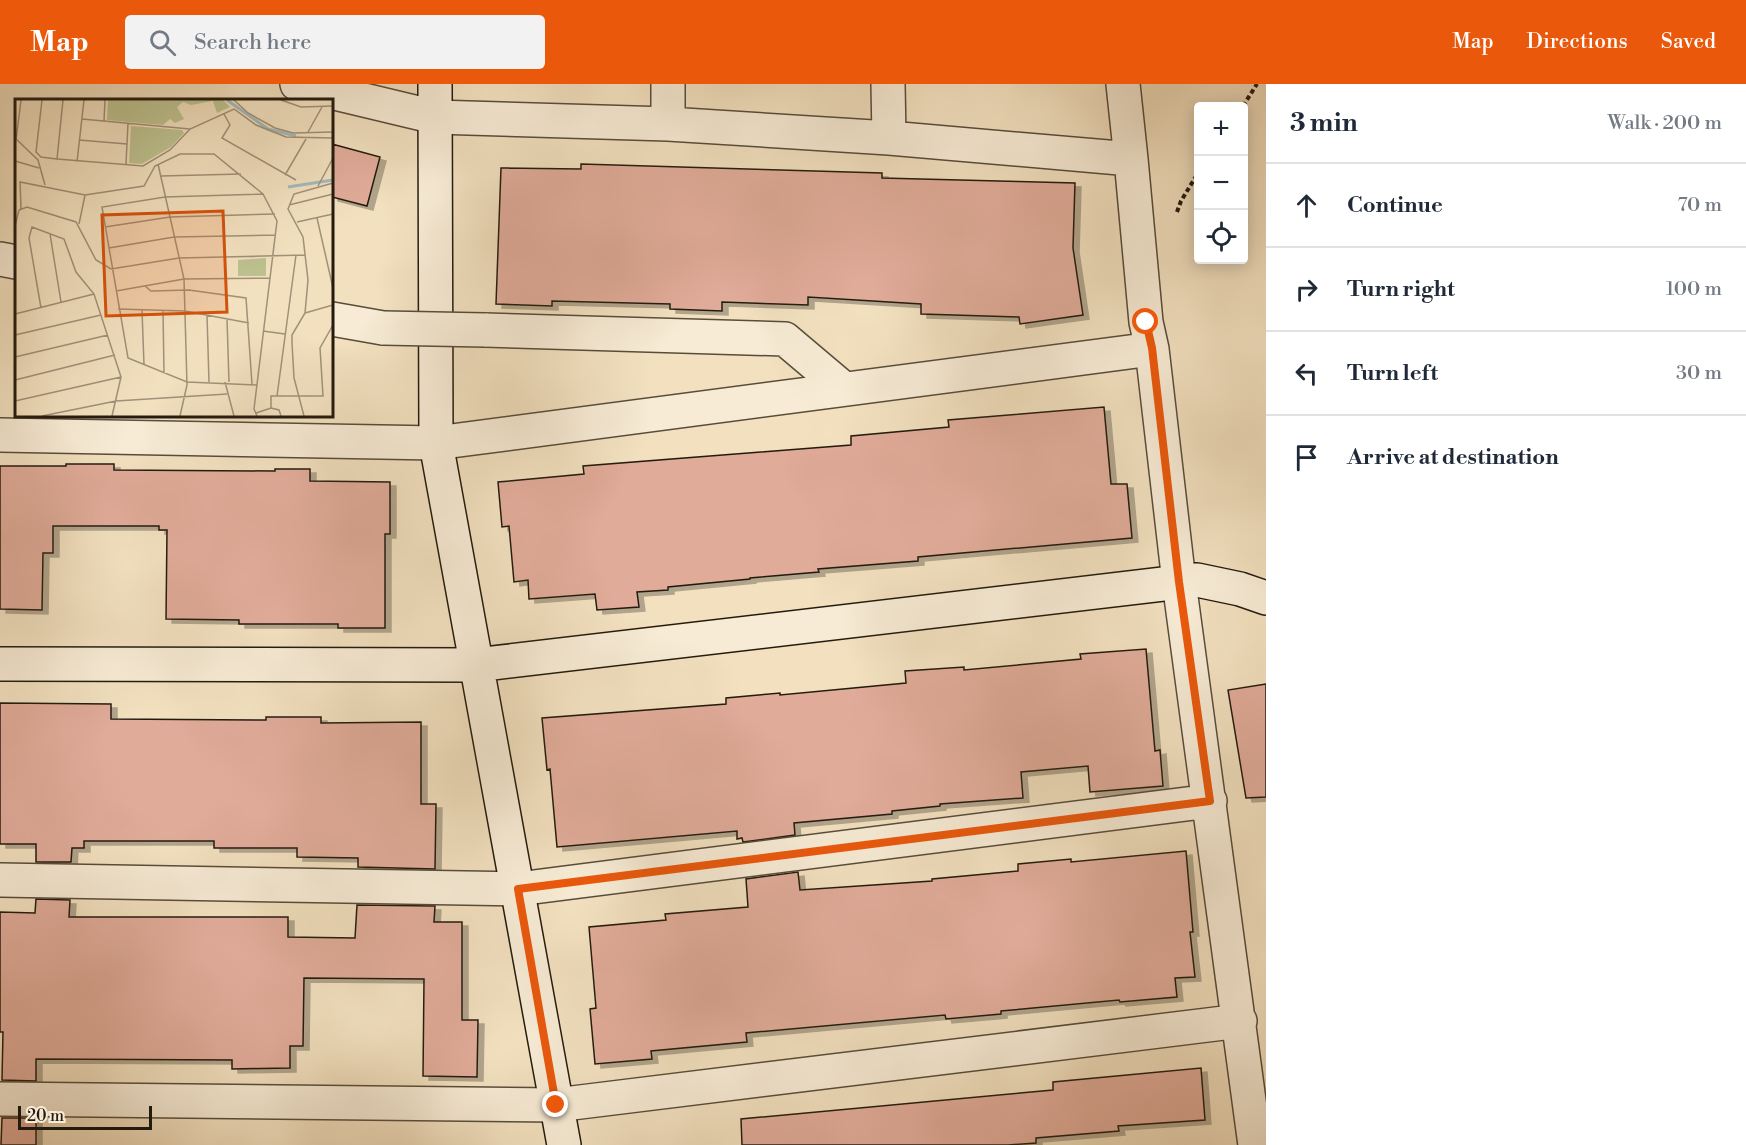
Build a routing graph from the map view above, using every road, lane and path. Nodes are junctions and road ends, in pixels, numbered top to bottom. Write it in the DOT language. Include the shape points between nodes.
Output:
graph roads {
  1 [pos="297,84"];
  2 [pos="435,84"];
  3 [pos="668,84"];
  4 [pos="888,84"];
  5 [pos="1123,84"];
  6 [pos="1257,84"];
  7 [pos="1245,102"];
  8 [pos="435,117"];
  9 [pos="668,124"];
  10 [pos="889,138"];
  11 [pos="1131,159"];
  12 [pos="0,259"];
  13 [pos="15,262"];
  14 [pos="333,319"];
  15 [pos="1152,348"];
  16 [pos="843,388"];
  17 [pos="0,435"];
  18 [pos="436,443"];
  19 [pos="1179,582"];
  20 [pos="1266,598"];
  21 [pos="0,664"];
  22 [pos="476,665"];
  23 [pos="1210,801"];
  24 [pos="0,880"];
  25 [pos="518,889"];
  26 [pos="1240,1021"];
  27 [pos="0,1099"];
  28 [pos="556,1105"];
  29 [pos="564,1145"];
  30 [pos="1255,1145"];
  1 -- 8 [label="street"];
  2 -- 8 [label="street"];
  3 -- 9 [label="street"];
  4 -- 10 [label="street"];
  5 -- 11 [label="street"];
  6 -- 7 [label="path"];
  8 -- 9 [label="street"];
  8 -- 18 [label="street"];
  9 -- 10 [label="street"];
  10 -- 11 [label="street"];
  11 -- 15 [label="street" via="1146,322"];
  12 -- 13 [label="street"];
  14 -- 16 [label="street, bridge" via="383,328 784,339"];
  15 -- 16 [label="street"];
  15 -- 19 [label="street"];
  16 -- 18 [label="street"];
  17 -- 18 [label="street"];
  18 -- 22 [label="street"];
  19 -- 20 [label="street" via="1220,584"];
  19 -- 22 [label="street"];
  19 -- 23 [label="street"];
  21 -- 22 [label="street"];
  22 -- 25 [label="street"];
  23 -- 25 [label="street"];
  23 -- 26 [label="street"];
  24 -- 25 [label="street"];
  25 -- 28 [label="street"];
  26 -- 28 [label="street"];
  26 -- 30 [label="street"];
  27 -- 28 [label="street"];
  28 -- 29 [label="street"];
}
